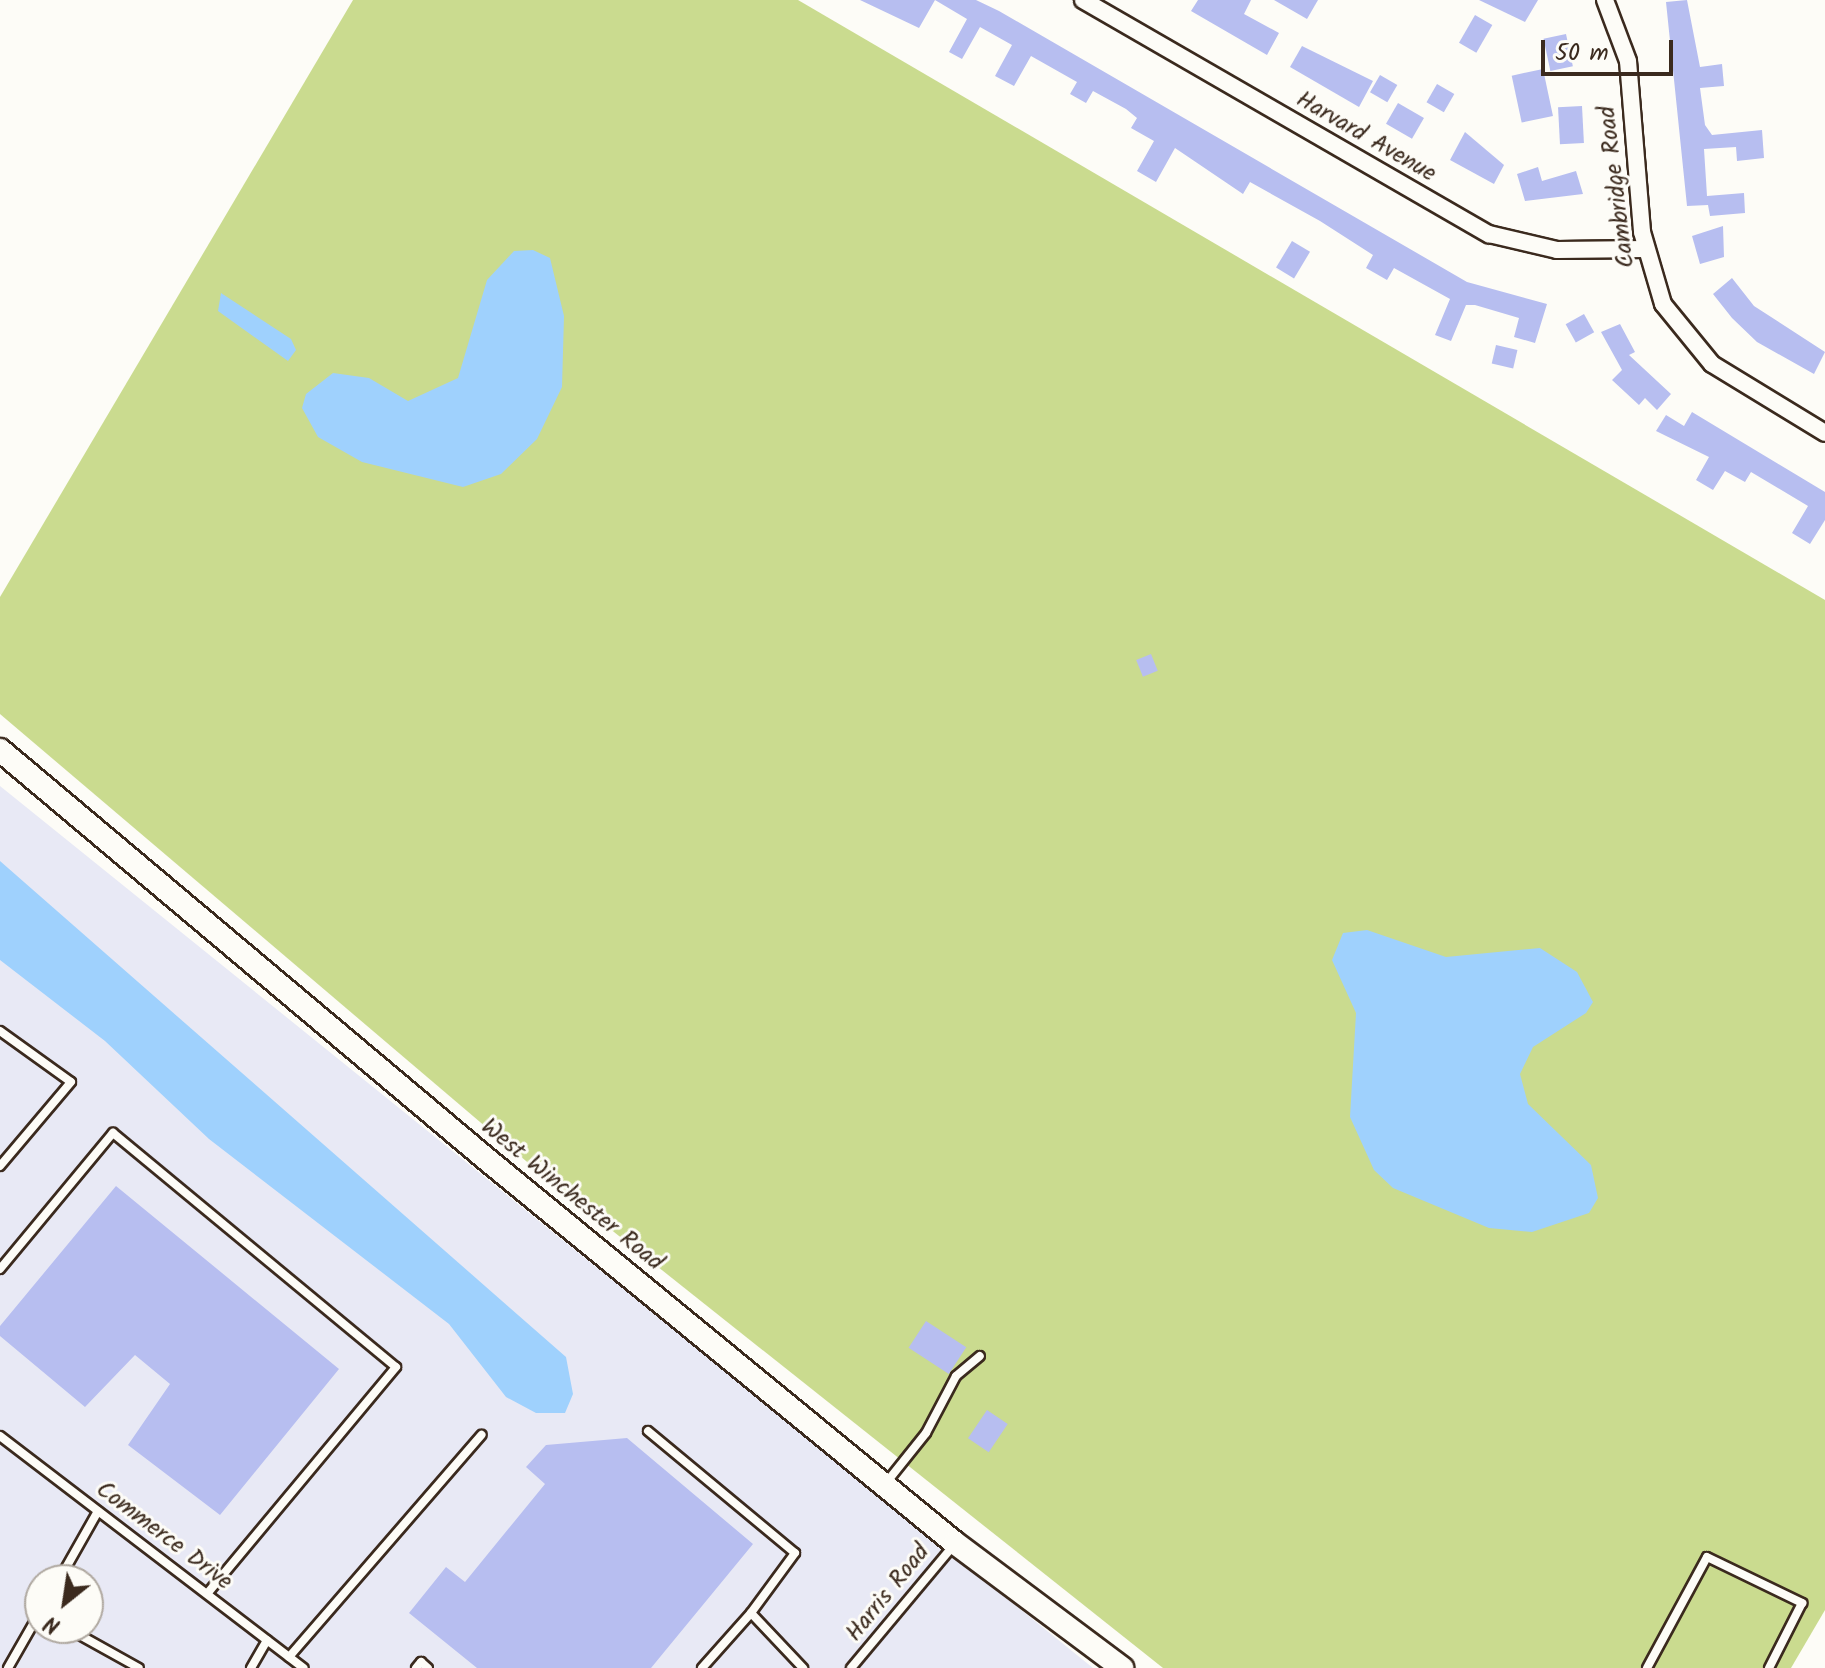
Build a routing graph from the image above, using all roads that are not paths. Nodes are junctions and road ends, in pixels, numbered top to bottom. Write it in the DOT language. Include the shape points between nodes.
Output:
graph roads {
  1 [pos="1083,0"];
  2 [pos="1605,0"];
  3 [pos="1645,249"];
  4 [pos="1825,433"];
  5 [pos="0,750"];
  6 [pos="0,1031"];
  7 [pos="0,1166"];
  8 [pos="0,1269"];
  9 [pos="980,1356"];
  10 [pos="648,1431"];
  11 [pos="481,1435"];
  12 [pos="0,1436"];
  13 [pos="885,1484"];
  14 [pos="98,1511"];
  15 [pos="955,1543"];
  16 [pos="68,1564"];
  17 [pos="207,1594"];
  18 [pos="751,1613"];
  19 [pos="24,1640"];
  20 [pos="267,1640"];
  21 [pos="96,1644"];
  22 [pos="289,1657"];
  23 [pos="8,1668"];
  24 [pos="139,1668"];
  25 [pos="251,1668"];
  26 [pos="303,1668"];
  27 [pos="416,1668"];
  28 [pos="428,1668"];
  29 [pos="702,1668"];
  30 [pos="803,1668"];
  31 [pos="851,1668"];
  32 [pos="1122,1668"];
  33 [pos="1647,1668"];
  34 [pos="1769,1668"];
  1 -- 3 [label="street, Harvard Avenue" via="1489,234 1557,250"];
  2 -- 3 [label="street, Cambridge Road" via="1628,61"];
  3 -- 4 [label="street, Cambridge Road" via="1663,304 1696,349"];
  5 -- 13 [label="main road, West Winchester Road"];
  6 -- 7 [label="lane" via="71,1082"];
  8 -- 17 [label="lane" via="113,1133 396,1367"];
  9 -- 13 [label="lane" via="956,1376 926,1433"];
  10 -- 18 [label="lane" via="795,1553"];
  11 -- 22 [label="lane"];
  12 -- 14 [label="lane, Commerce Drive"];
  13 -- 15 [label="main road, West Winchester Road"];
  14 -- 16 [label="lane"];
  14 -- 17 [label="lane, Commerce Drive"];
  15 -- 31 [label="lane, Harris Road"];
  15 -- 32 [label="main road, West Winchester Road"];
  17 -- 20 [label="lane, Commerce Drive"];
  18 -- 29 [label="lane"];
  18 -- 30 [label="lane"];
  19 -- 23 [label="lane"];
  20 -- 22 [label="lane, Commerce Drive"];
  20 -- 25 [label="lane"];
  21 -- 24 [label="lane"];
  22 -- 26 [label="lane, Commerce Drive"];
  27 -- 28 [label="lane" via="421,1662"];
  33 -- 34 [label="lane" via="1707,1557 1802,1603"];
}
